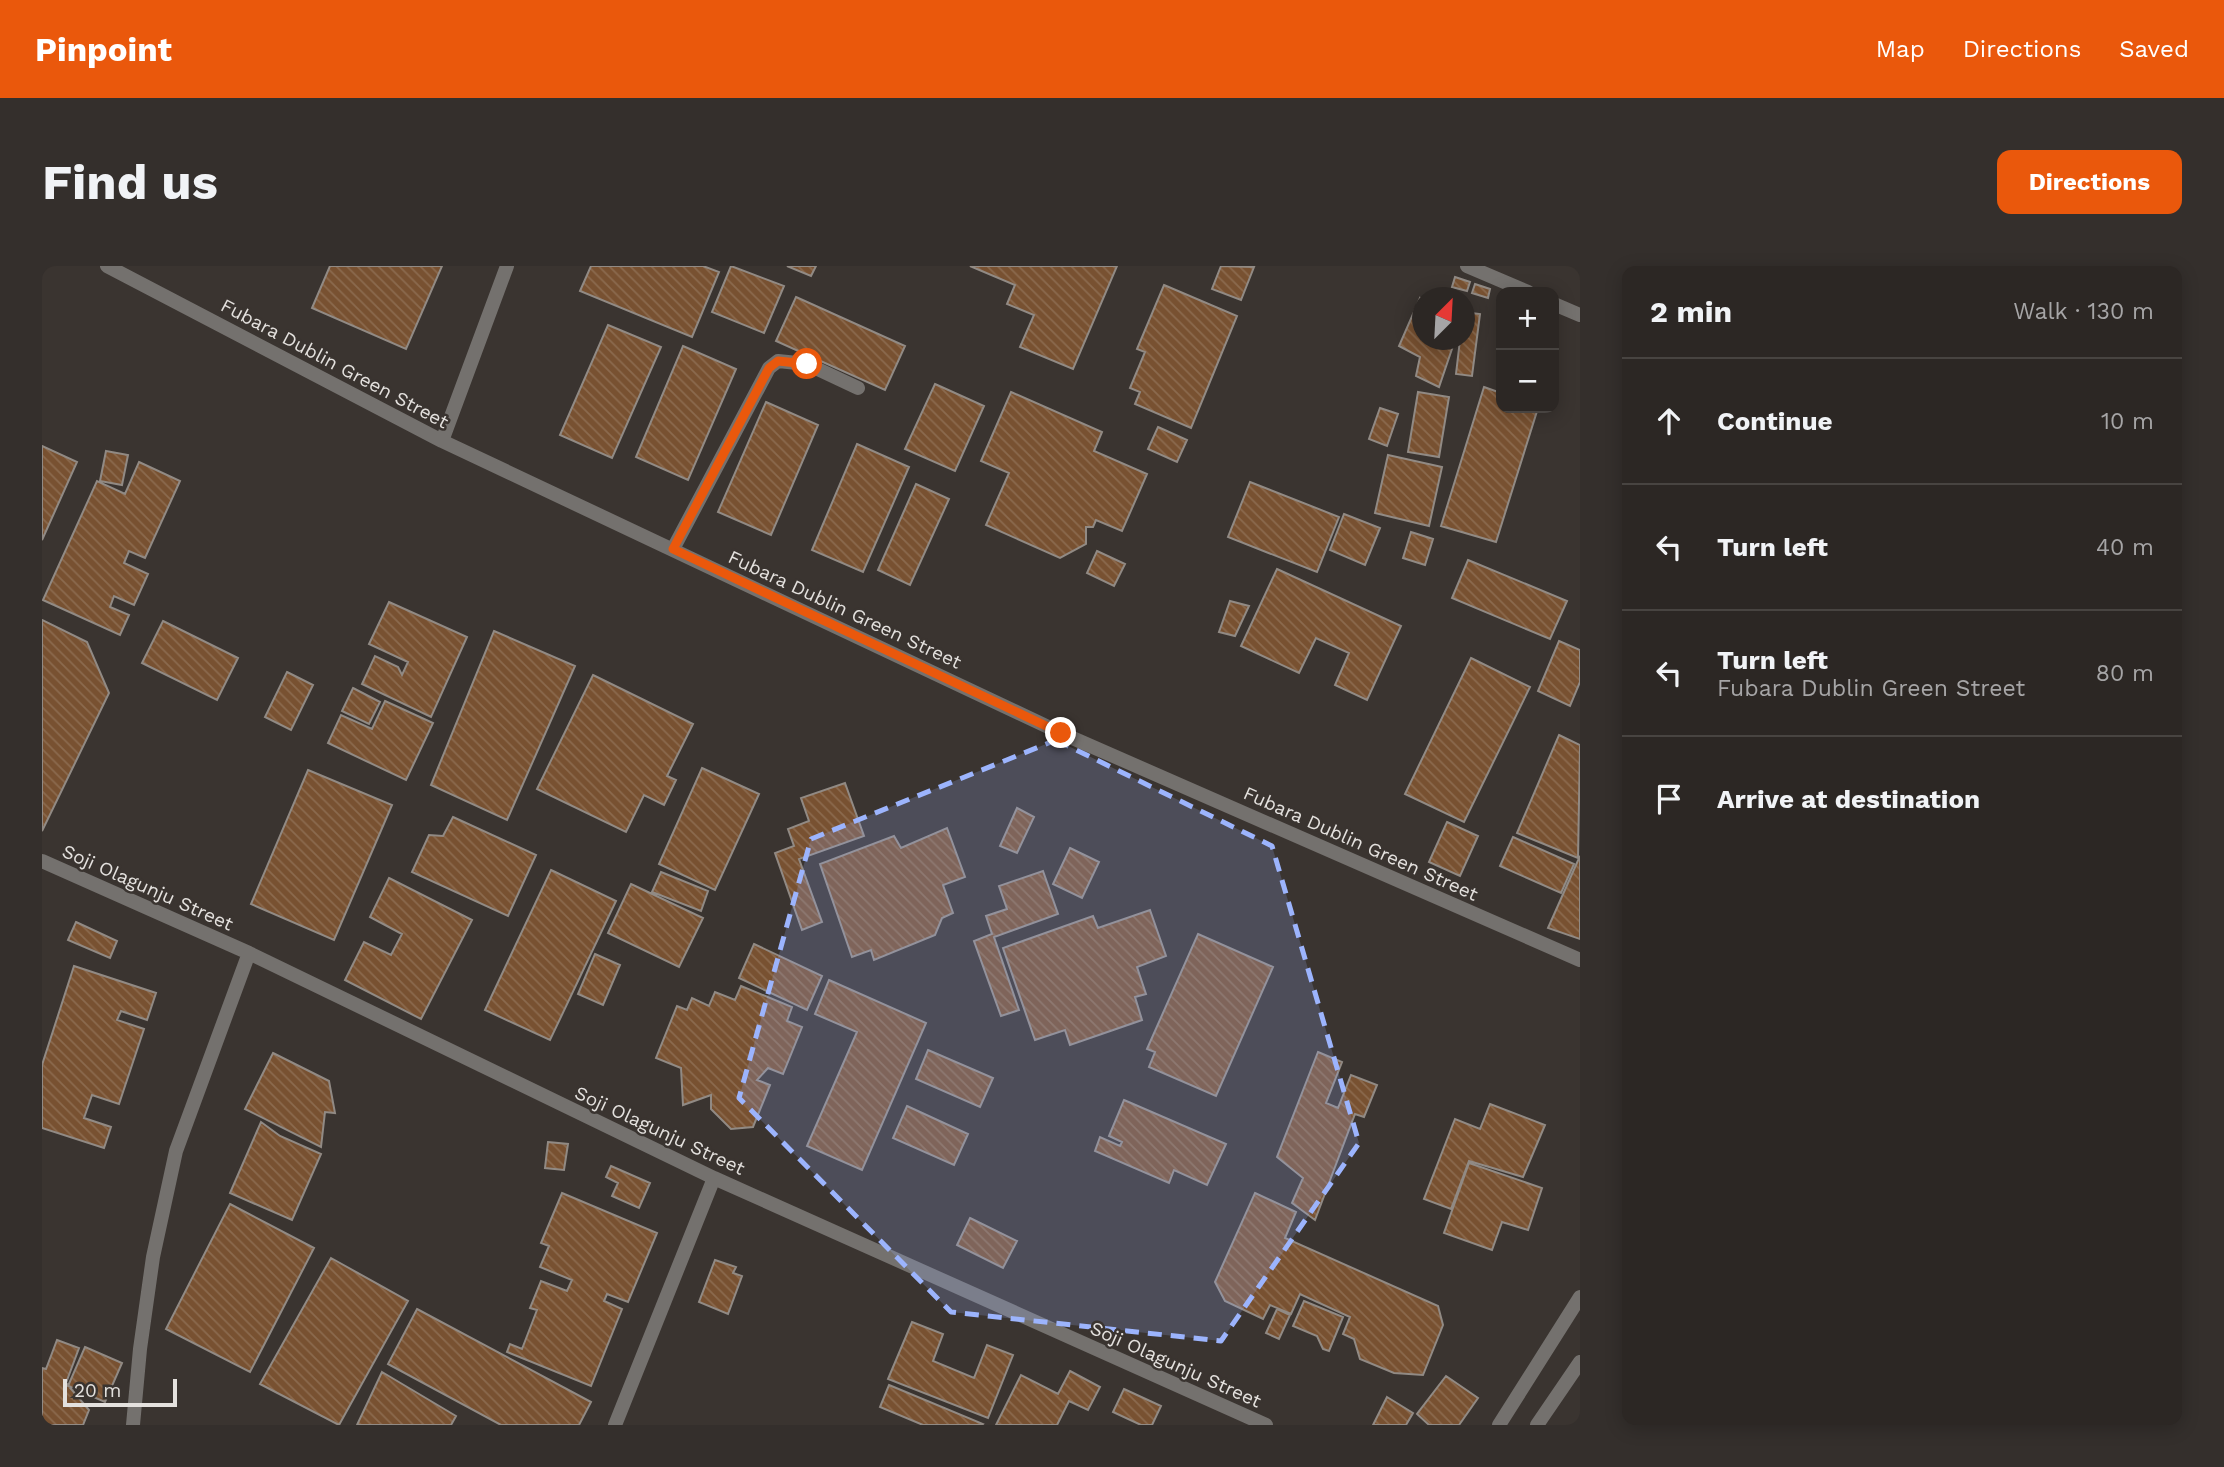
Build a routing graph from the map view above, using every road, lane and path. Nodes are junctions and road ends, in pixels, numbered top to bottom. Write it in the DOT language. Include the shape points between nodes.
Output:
graph roads {
  1 [pos="107,266"];
  2 [pos="508,266"];
  3 [pos="1467,266"];
  4 [pos="1516,287"];
  5 [pos="1559,305"];
  6 [pos="1580,315"];
  7 [pos="858,388"];
  8 [pos="442,441"];
  9 [pos="673,549"];
  10 [pos="42,861"];
  11 [pos="249,953"];
  12 [pos="1580,960"];
  13 [pos="714,1178"];
  14 [pos="1580,1297"];
  15 [pos="1580,1362"];
  16 [pos="133,1425"];
  17 [pos="615,1425"];
  18 [pos="1266,1425"];
  19 [pos="1499,1425"];
  20 [pos="1537,1425"];
  1 -- 8 [label="street, Fubara Dublin Green Street"];
  2 -- 8 [label="street"];
  3 -- 4 [label="street"];
  5 -- 6 [label="street"];
  7 -- 9 [label="street" via="807,364 778,361 769,368"];
  8 -- 9 [label="street, Fubara Dublin Green Street"];
  9 -- 12 [label="street, Fubara Dublin Green Street" via="1061,733"];
  10 -- 11 [label="street, Soji Olagunju Street"];
  11 -- 13 [label="street, Soji Olagunju Street"];
  11 -- 16 [label="street" via="176,1151 153,1257"];
  13 -- 17 [label="street"];
  13 -- 18 [label="street, Soji Olagunju Street"];
  14 -- 19 [label="street"];
  15 -- 20 [label="street"];
}
